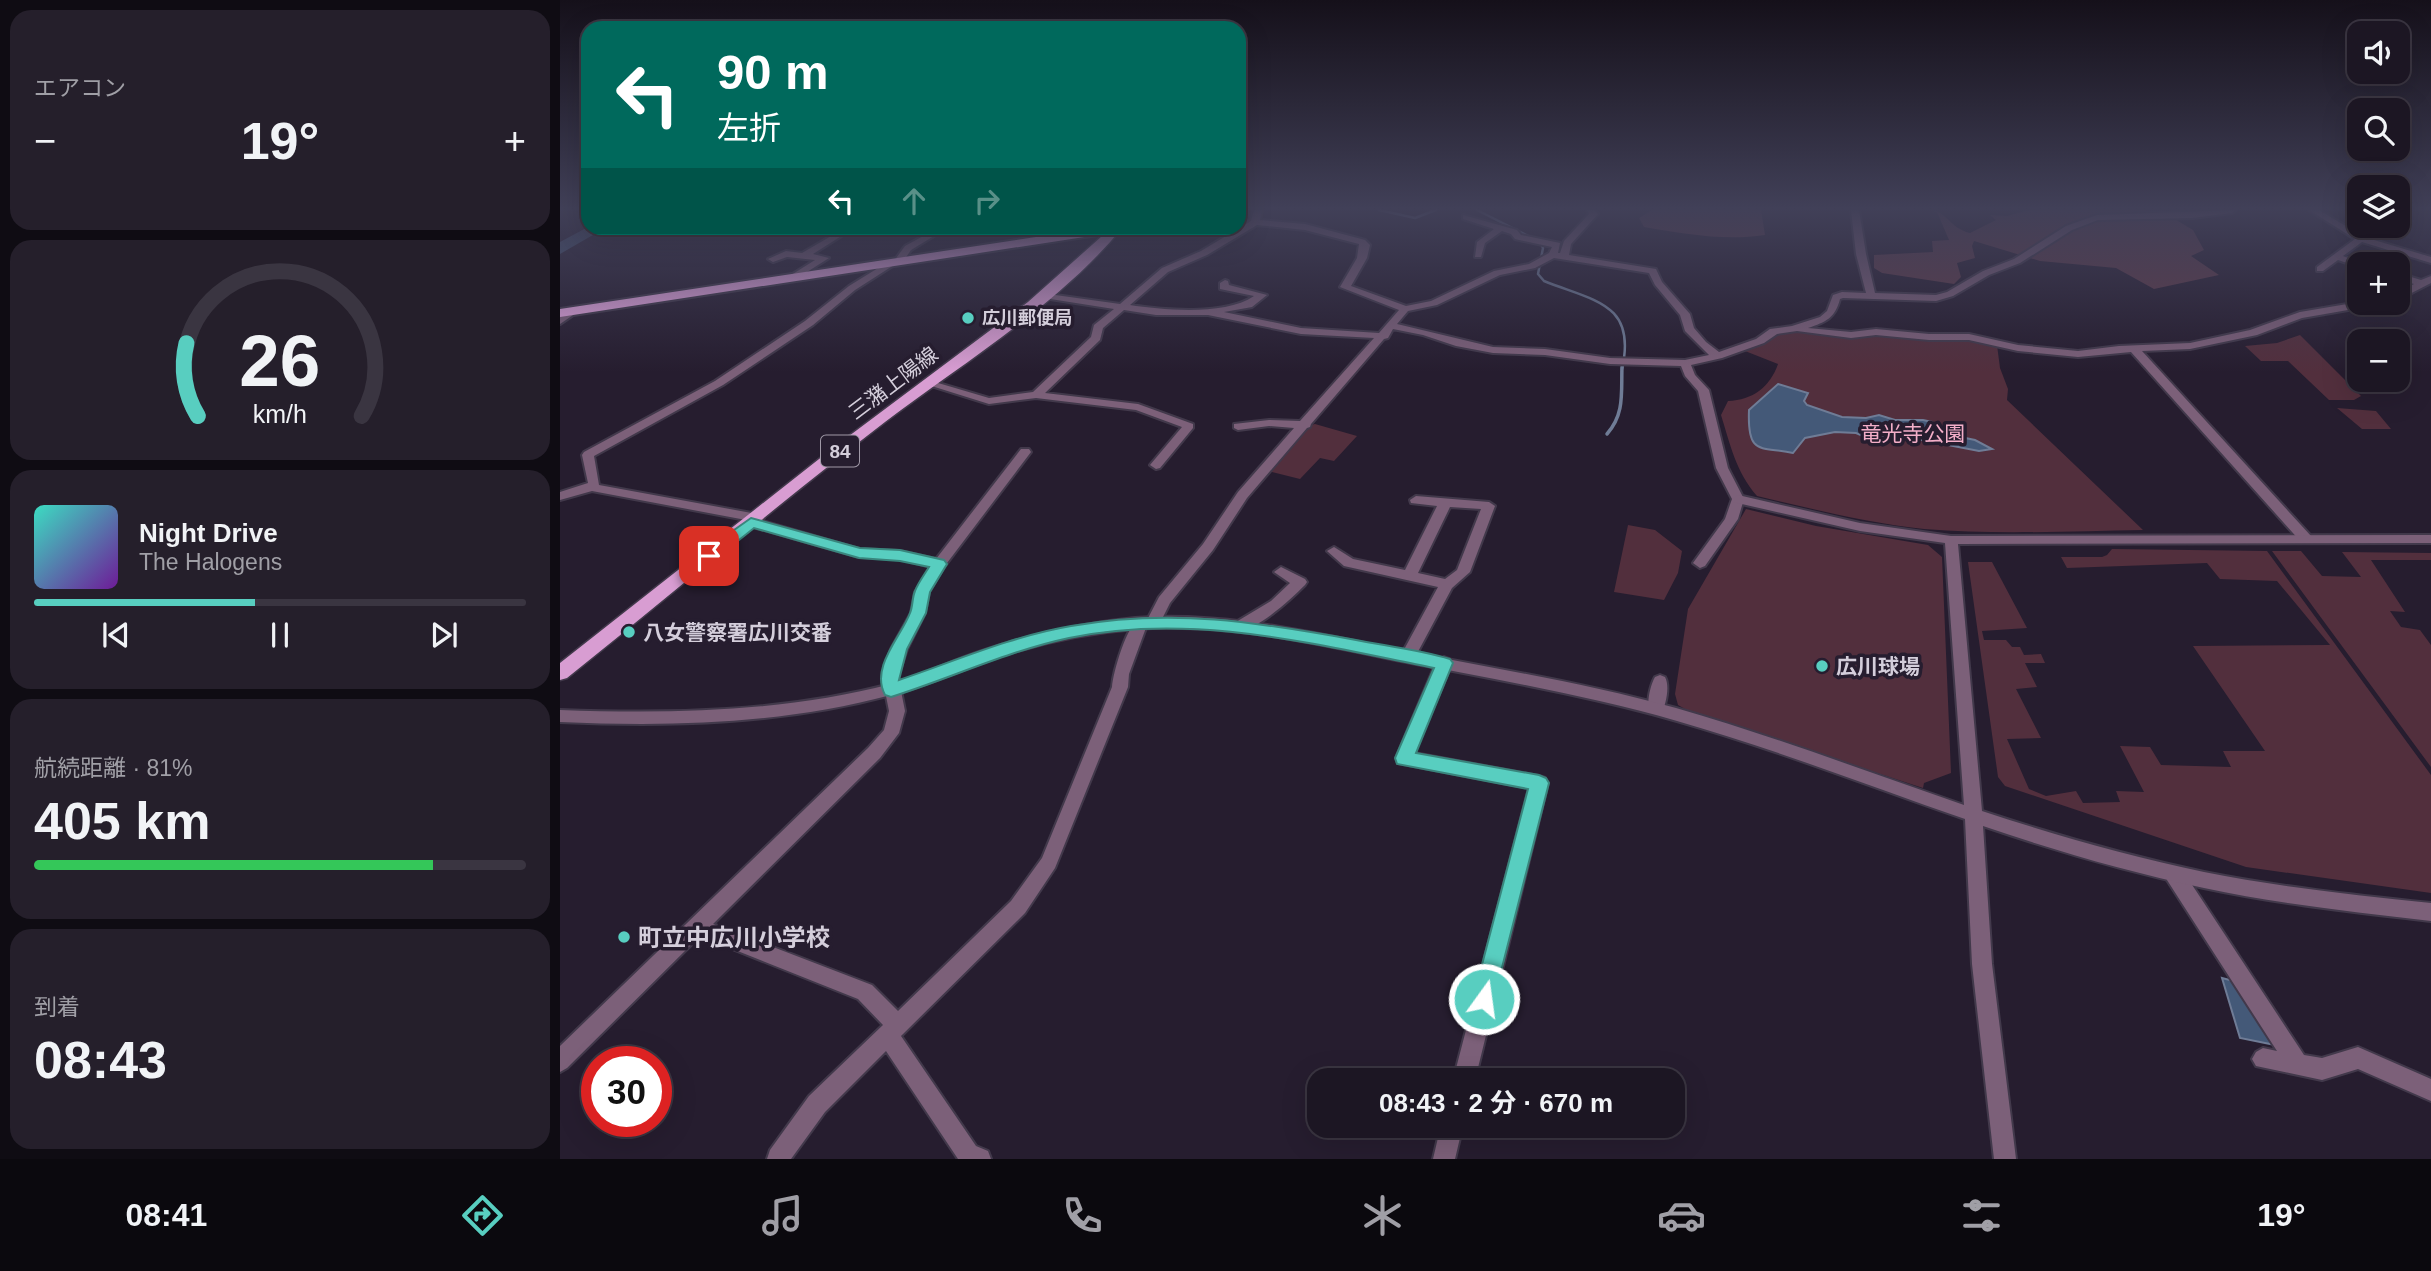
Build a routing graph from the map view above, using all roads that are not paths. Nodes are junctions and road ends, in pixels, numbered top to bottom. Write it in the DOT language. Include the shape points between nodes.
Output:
graph roads {
  1 [pos="815,264"];
  2 [pos="882,264"];
  3 [pos="892,264"];
  4 [pos="1082,264"];
  5 [pos="1179,264"];
  6 [pos="1358,264"];
  7 [pos="1537,264"];
  8 [pos="1609,264"];
  9 [pos="1863,264"];
  10 [pos="2009,264"];
  11 [pos="2327,264"];
  12 [pos="2320,269"];
  13 [pos="793,278"];
  14 [pos="2427,281"];
  15 [pos="1226,283"];
  16 [pos="2410,290"];
  17 [pos="1044,295"];
  18 [pos="1871,295"];
  19 [pos="1118,307"];
  20 [pos="2347,307"];
  21 [pos="1405,309"];
  22 [pos="1208,312"];
  23 [pos="565,314"];
  24 [pos="1392,326"];
  25 [pos="1793,329"];
  26 [pos="1384,336"];
  27 [pos="2133,348"];
  28 [pos="1718,356"];
  29 [pos="1685,363"];
  30 [pos="928,383"];
  31 [pos="1036,395"];
  32 [pos="1306,425"];
  33 [pos="1238,426"];
  34 [pos="1025,453"];
  35 [pos="1156,465"];
  36 [pos="592,487"];
  37 [pos="560,496"];
  38 [pos="1738,499"];
  39 [pos="1416,500"];
  40 [pos="1445,503"];
  41 [pos="754,520"];
  42 [pos="2306,539"];
  43 [pos="2431,539"];
  44 [pos="1951,540"];
  45 [pos="1334,551"];
  46 [pos="1700,563"];
  47 [pos="939,564"];
  48 [pos="1281,572"];
  49 [pos="1410,575"];
  50 [pos="1447,583"];
  51 [pos="1147,623"];
  52 [pos="1241,626"];
  53 [pos="1408,656"];
  54 [pos="1444,663"];
  55 [pos="560,673"];
  56 [pos="1660,681"];
  57 [pos="891,690"];
  58 [pos="1656,708"];
  59 [pos="560,716"];
  60 [pos="1974,817"];
  61 [pos="2174,874"];
  62 [pos="2431,912"];
  63 [pos="699,927"];
  64 [pos="893,1030"];
  65 [pos="2263,1059"];
  66 [pos="560,1061"];
  67 [pos="2298,1065"];
  68 [pos="1467,1068"];
  69 [pos="2431,1090"];
  70 [pos="1449,1138"];
  71 [pos="778,1158"];
  72 [pos="980,1159"];
  73 [pos="1444,1159"];
  74 [pos="2005,1159"];
  1 -- 13 [label="street"];
  2 -- 13 [label="highway"];
  3 -- 36 [label="street" via="719,383 588,455"];
  4 -- 17 [label="main road, 三潴上陽線 / 84"];
  5 -- 19 [label="street"];
  6 -- 21 [label="street" via="1345,287"];
  7 -- 21 [label="street" via="1497,273 1434,303"];
  8 -- 28 [label="street" via="1653,271 1685,314 1689,329"];
  9 -- 18 [label="street"];
  10 -- 18 [label="street" via="1950,294 1920,299"];
  11 -- 12 [label="street"];
  13 -- 23 [label="highway"];
  14 -- 16 [label="street"];
  15 -- 22 [label="street" via="1223,287 1262,295 1248,305"];
  17 -- 19 [label="street"];
  17 -- 30 [label="main road, 三潴上陽線 / 84"];
  18 -- 25 [label="street" via="1836,297 1832,312 1824,319"];
  19 -- 22 [label="street"];
  19 -- 31 [label="street" via="1098,327 1096,338"];
  20 -- 27 [label="street" via="2300,315 2276,327 2190,346"];
  21 -- 24 [label="street"];
  22 -- 26 [label="street" via="1301,331"];
  24 -- 26 [label="street"];
  24 -- 29 [label="street" via="1493,349"];
  25 -- 27 [label="street" via="1969,337 2078,354"];
  25 -- 28 [label="street" via="1774,331"];
  26 -- 32 [label="street"];
  27 -- 42 [label="street"];
  28 -- 29 [label="street"];
  29 -- 38 [label="street" via="1703,390 1722,468"];
  30 -- 31 [label="street" via="989,401"];
  30 -- 41 [label="main road, 三潴上陽線 / 84"];
  31 -- 35 [label="street" via="1138,407 1189,426"];
  32 -- 33 [label="street"];
  32 -- 51 [label="street" via="1229,512 1207,548"];
  34 -- 47 [label="street"];
  36 -- 37 [label="street"];
  36 -- 41 [label="street"];
  38 -- 44 [label="street" via="1848,525"];
  38 -- 46 [label="street" via="1731,519"];
  39 -- 40 [label="street"];
  40 -- 49 [label="street"];
  40 -- 50 [label="street" via="1489,506 1462,572"];
  41 -- 47 [label="street" via="859,553 900,555"];
  41 -- 55 [label="main road, 三潴上陽線 / 84"];
  42 -- 43 [label="street"];
  42 -- 44 [label="street"];
  44 -- 60 [label="street"];
  45 -- 49 [label="street" via="1349,563"];
  47 -- 57 [label="street" via="899,649 890,676"];
  48 -- 52 [label="street" via="1300,582"];
  49 -- 50 [label="street"];
  50 -- 53 [label="street"];
  51 -- 52 [label="street"];
  51 -- 57 [label="street" via="1035,640"];
  51 -- 64 [label="street" via="1121,674 1120,687 1049,862 1018,907"];
  52 -- 53 [label="street"];
  53 -- 54 [label="street"];
  54 -- 58 [label="street"];
  54 -- 68 [label="street" via="1404,758 1539,783"];
  56 -- 58 [label="street"];
  57 -- 59 [label="street" via="784,710 698,716"];
  57 -- 63 [label="street" via="897,711 891,733"];
  58 -- 60 [label="street"];
  60 -- 61 [label="street"];
  60 -- 74 [label="street" via="1982,964"];
  61 -- 62 [label="street"];
  61 -- 67 [label="street"];
  63 -- 64 [label="street" via="865,992"];
  63 -- 66 [label="street"];
  64 -- 71 [label="street" via="817,1104"];
  64 -- 72 [label="street" via="968,1153"];
  65 -- 67 [label="street"];
  67 -- 69 [label="street" via="2322,1069 2358,1058"];
  70 -- 73 [label="street"];
}
